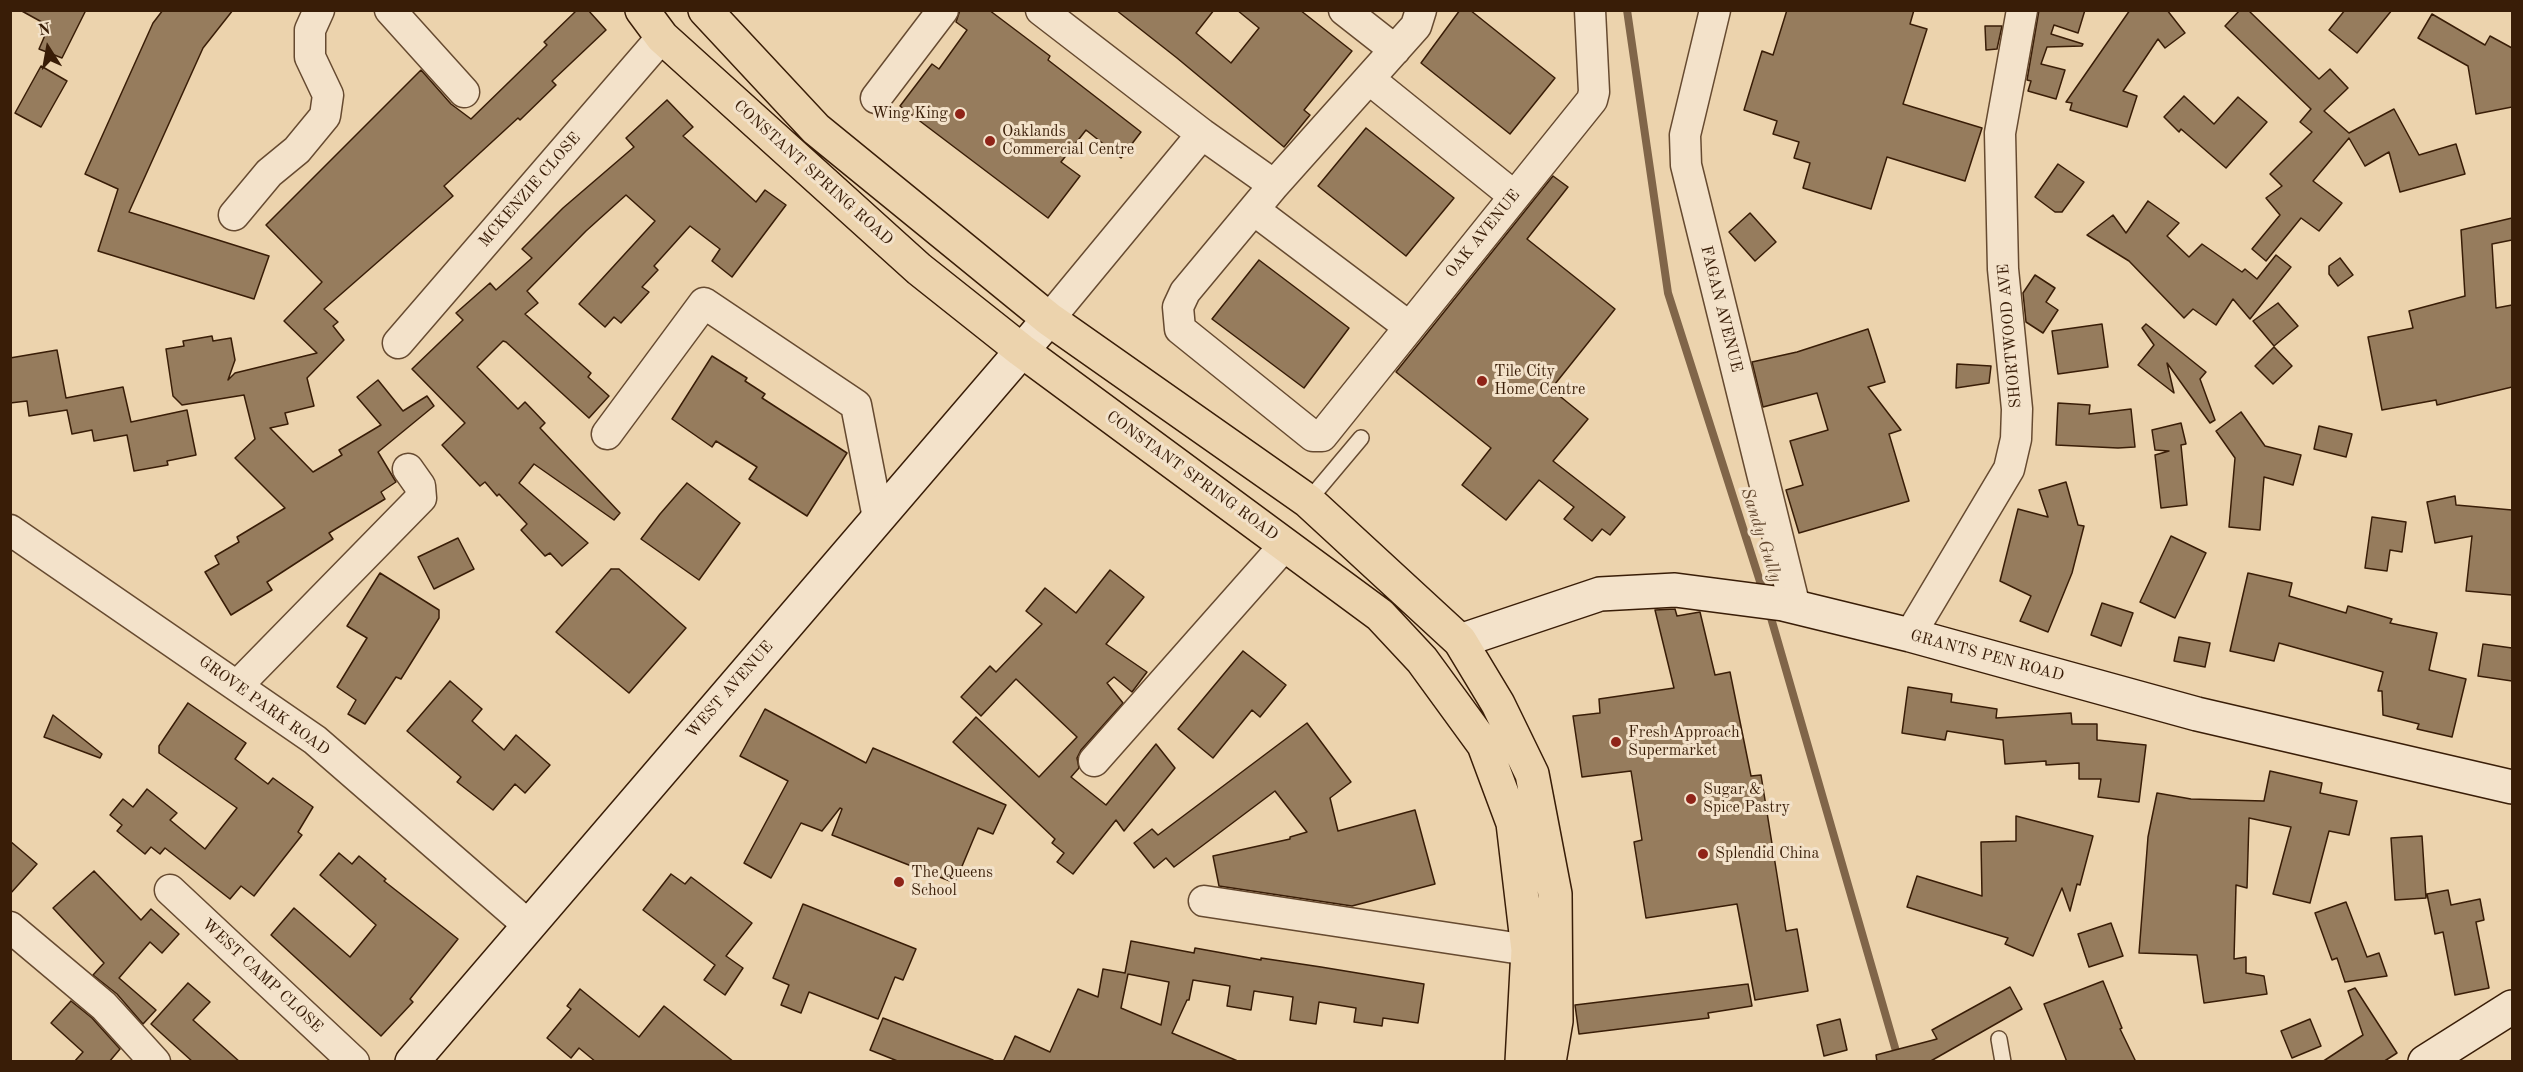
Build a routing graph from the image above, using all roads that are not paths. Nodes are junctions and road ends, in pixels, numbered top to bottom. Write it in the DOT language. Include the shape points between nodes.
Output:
graph roads {
  1 [pos="319,10"];
  2 [pos="390,10"];
  3 [pos="642,10"];
  4 [pos="705,10"];
  5 [pos="944,10"];
  6 [pos="1041,10"];
  7 [pos="1344,10"];
  8 [pos="1422,10"];
  9 [pos="1590,10"];
  10 [pos="1715,10"];
  11 [pos="2022,10"];
  12 [pos="662,37"];
  13 [pos="1395,50"];
  14 [pos="1369,79"];
  15 [pos="464,92"];
  16 [pos="876,98"];
  17 [pos="1202,134"];
  18 [pos="1274,185"];
  19 [pos="1514,196"];
  20 [pos="1254,210"];
  21 [pos="234,215"];
  22 [pos="1049,319"];
  23 [pos="1408,326"];
  24 [pos="398,343"];
  25 [pos="1021,350"];
  26 [pos="607,434"];
  27 [pos="1361,438"];
  28 [pos="408,469"];
  29 [pos="1308,501"];
  30 [pos="878,518"];
  31 [pos="10,531"];
  32 [pos="1285,545"];
  33 [pos="1789,605"];
  34 [pos="1910,635"];
  35 [pos="1460,641"];
  36 [pos="237,686"];
  37 [pos="1094,761"];
  38 [pos="2512,787"];
  39 [pos="170,890"];
  40 [pos="1204,902"];
  41 [pos="528,925"];
  42 [pos="10,927"];
  43 [pos="1528,950"];
  44 [pos="2512,1007"];
  45 [pos="1999,1039"];
  46 [pos="155,1062"];
  47 [pos="354,1062"];
  48 [pos="412,1062"];
  49 [pos="1522,1062"];
  50 [pos="1548,1062"];
  51 [pos="2003,1062"];
  52 [pos="2425,1062"];
  1 -- 21 [label="street" via="309,30 309,57 328,95 325,117 297,150 269,172"];
  2 -- 15 [label="street"];
  3 -- 12 [label="main road, CONSTANT SPRING ROAD"];
  4 -- 22 [label="main road" via="816,129"];
  5 -- 16 [label="street"];
  6 -- 17 [label="street"];
  7 -- 13 [label="street"];
  8 -- 13 [label="street" via="1416,26"];
  9 -- 19 [label="street, OAK AVENUE" via="1592,100"];
  10 -- 33 [label="street, FAGAN AVENUE" via="1685,135 1686,165"];
  11 -- 34 [label="street, SHORTWOOD AVE" via="2000,133 2003,269 2017,409 2016,439 2009,470"];
  12 -- 24 [label="street, MCKENZIE CLOSE"];
  12 -- 25 [label="main road, CONSTANT SPRING ROAD" via="919,269"];
  13 -- 14 [label="street"];
  14 -- 18 [label="street"];
  14 -- 19 [label="street"];
  17 -- 18 [label="street"];
  17 -- 22 [label="street"];
  18 -- 20 [label="street"];
  19 -- 23 [label="street, OAK AVENUE"];
  20 -- 23 [label="street"];
  20 -- 23 [label="street, OAK AVENUE" via="1185,292 1178,307 1180,329 1312,436 1322,436"];
  22 -- 25 [label="street, WEST AVENUE"];
  22 -- 29 [label="main road"];
  25 -- 30 [label="street, WEST AVENUE"];
  25 -- 32 [label="main road, CONSTANT SPRING ROAD"];
  26 -- 30 [label="street" via="704,303 856,405"];
  27 -- 29 [label="lane"];
  28 -- 36 [label="street" via="420,486 421,498"];
  29 -- 35 [label="main road"];
  30 -- 41 [label="street, WEST AVENUE"];
  31 -- 36 [label="street, GROVE PARK ROAD"];
  32 -- 37 [label="street"];
  32 -- 43 [label="main road, CONSTANT SPRING ROAD" via="1380,615 1422,660 1484,745 1512,823"];
  33 -- 34 [label="street, GRANTS PEN ROAD"];
  33 -- 35 [label="street, GRANTS PEN ROAD" via="1675,590 1600,594"];
  34 -- 38 [label="street, GRANTS PEN ROAD" via="2197,714"];
  35 -- 50 [label="main road" via="1498,704 1532,774 1555,894 1556,1021"];
  36 -- 41 [label="street, GROVE PARK ROAD" via="315,740"];
  39 -- 47 [label="street, WEST CAMP CLOSE"];
  40 -- 43 [label="street"];
  41 -- 48 [label="street, WEST AVENUE"];
  42 -- 46 [label="street" via="104,1006"];
  43 -- 49 [label="main road, CONSTANT SPRING ROAD"];
  44 -- 52 [label="street"];
  45 -- 51 [label="lane"];
}
